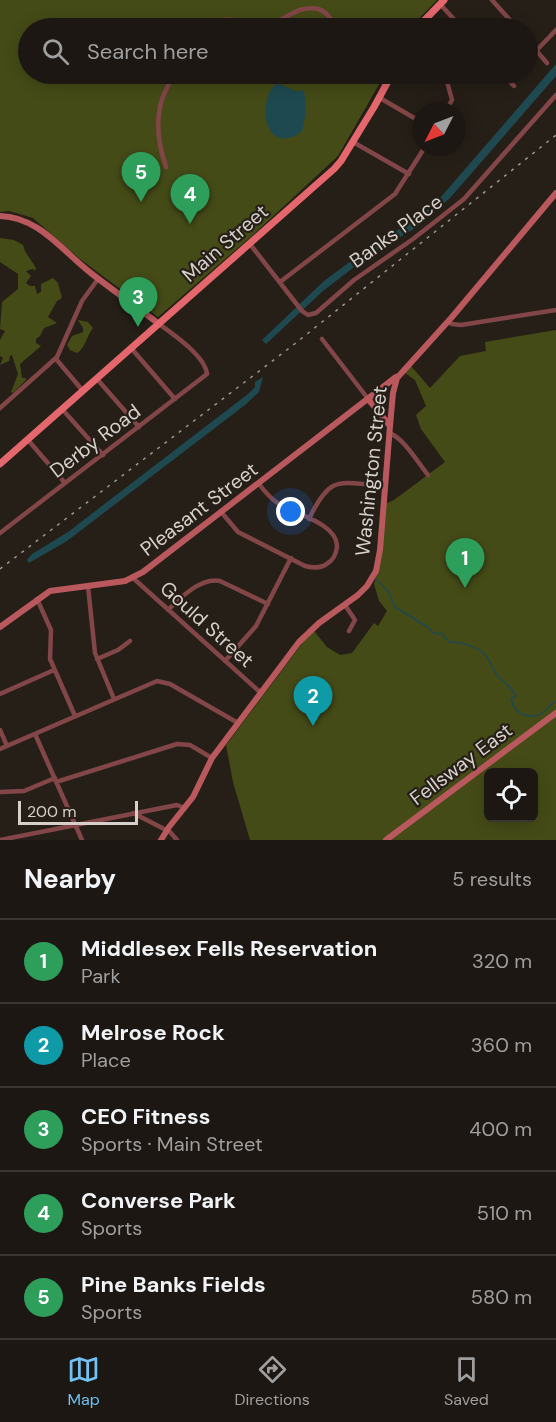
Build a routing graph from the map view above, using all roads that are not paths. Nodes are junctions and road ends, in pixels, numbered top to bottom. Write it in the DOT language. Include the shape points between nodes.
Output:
graph roads {
  1 [pos="492,0"];
  2 [pos="442,2"];
  3 [pos="281,18"];
  4 [pos="330,18"];
  5 [pos="427,18"];
  6 [pos="454,18"];
  7 [pos="508,18"];
  8 [pos="556,30"];
  9 [pos="538,49"];
  10 [pos="538,53"];
  11 [pos="547,63"];
  12 [pos="169,84"];
  13 [pos="387,84"];
  14 [pos="448,84"];
  15 [pos="556,94"];
  16 [pos="380,98"];
  17 [pos="450,102"];
  18 [pos="412,117"];
  19 [pos="353,142"];
  20 [pos="420,156"];
  21 [pos="166,167"];
  22 [pos="409,174"];
  23 [pos="556,193"];
  24 [pos="0,216"];
  25 [pos="250,244"];
  26 [pos="98,279"];
  27 [pos="280,282"];
  28 [pos="556,310"];
  29 [pos="447,322"];
  30 [pos="159,324"];
  31 [pos="322,339"];
  32 [pos="131,348"];
  33 [pos="56,359"];
  34 [pos="399,375"];
  35 [pos="97,379"];
  36 [pos="83,391"];
  37 [pos="175,399"];
  38 [pos="369,400"];
  39 [pos="0,408"];
  40 [pos="63,409"];
  41 [pos="139,427"];
  42 [pos="389,430"];
  43 [pos="28,440"];
  44 [pos="102,455"];
  45 [pos="0,464"];
  46 [pos="428,475"];
  47 [pos="66,483"];
  48 [pos="259,484"];
  49 [pos="385,486"];
  50 [pos="222,513"];
  51 [pos="309,519"];
  52 [pos="0,533"];
  53 [pos="291,558"];
  54 [pos="133,578"];
  55 [pos="87,585"];
  56 [pos="37,599"];
  57 [pos="268,604"];
  58 [pos="345,605"];
  59 [pos="168,610"];
  60 [pos="0,627"];
  61 [pos="349,631"];
  62 [pos="130,641"];
  63 [pos="97,659"];
  64 [pos="225,661"];
  65 [pos="54,670"];
  66 [pos="261,693"];
  67 [pos="0,694"];
  68 [pos="114,699"];
  69 [pos="556,713"];
  70 [pos="75,716"];
  71 [pos="238,723"];
  72 [pos="0,730"];
  73 [pos="35,734"];
  74 [pos="7,746"];
  75 [pos="0,749"];
  76 [pos="212,759"];
  77 [pos="56,780"];
  78 [pos="0,792"];
  79 [pos="185,808"];
  80 [pos="133,813"];
  81 [pos="76,825"];
  82 [pos="167,830"];
  83 [pos="0,840"];
  84 [pos="82,840"];
  85 [pos="161,840"];
  86 [pos="177,840"];
  87 [pos="386,840"];
  1 -- 7 [label="street"];
  2 -- 5 [label="main road"];
  2 -- 6 [label="street"];
  3 -- 4 [label="street" via="303,8 316,8"];
  8 -- 9 [label="street"];
  10 -- 11 [label="street"];
  12 -- 21 [label="street" via="158,122"];
  13 -- 16 [label="main road, Main Street"];
  14 -- 17 [label="street"];
  15 -- 27 [label="street, Banks Place" via="459,203 316,313 308,315 303,311"];
  16 -- 18 [label="street"];
  16 -- 19 [label="main road, Main Street"];
  19 -- 22 [label="street"];
  19 -- 25 [label="main road, Main Street" via="334,169"];
  20 -- 22 [label="street"];
  22 -- 27 [label="street" via="396,194"];
  23 -- 29 [label="main road, Washington Street"];
  24 -- 26 [label="main road" via="24,220 37,227"];
  25 -- 27 [label="street, Banks Place"];
  25 -- 30 [label="main road, Main Street"];
  26 -- 30 [label="main road"];
  26 -- 33 [label="street" via="83,299"];
  28 -- 29 [label="street" via="461,325"];
  29 -- 34 [label="main road, Washington Street"];
  30 -- 32 [label="main road, Main Street"];
  30 -- 37 [label="street, Derby Road" via="192,350 208,372"];
  31 -- 38 [label="street"];
  32 -- 35 [label="main road, Main Street"];
  32 -- 37 [label="street"];
  33 -- 36 [label="street"];
  33 -- 39 [label="street"];
  34 -- 38 [label="main road, Pleasant Street"];
  34 -- 42 [label="main road, Washington Street"];
  35 -- 36 [label="main road, Main Street"];
  35 -- 41 [label="street"];
  36 -- 40 [label="main road, Main Street"];
  37 -- 41 [label="street, Derby Road"];
  38 -- 42 [label="main road"];
  38 -- 48 [label="main road, Pleasant Street"];
  40 -- 43 [label="main road, Main Street"];
  40 -- 44 [label="street"];
  41 -- 44 [label="street, Derby Road"];
  42 -- 46 [label="street"];
  42 -- 49 [label="main road, Washington Street"];
  43 -- 45 [label="main road, Main Street"];
  43 -- 47 [label="street"];
  44 -- 47 [label="street, Derby Road"];
  47 -- 52 [label="street, Derby Road"];
  48 -- 50 [label="main road, Pleasant Street"];
  48 -- 51 [label="street" via="277,503"];
  49 -- 51 [label="street" via="331,486 321,495"];
  49 -- 58 [label="main road, Washington Street" via="376,568 365,589"];
  50 -- 53 [label="street" via="238,532"];
  50 -- 54 [label="main road, Pleasant Street"];
  51 -- 53 [label="street" via="333,534 334,555 327,564 316,568"];
  53 -- 57 [label="street"];
  54 -- 55 [label="main road, Pleasant Street"];
  54 -- 59 [label="street, Gould Street"];
  55 -- 56 [label="main road, Pleasant Street" via="53,590"];
  55 -- 63 [label="street"];
  56 -- 60 [label="main road, Pleasant Street"];
  56 -- 65 [label="street" via="51,629 49,655"];
  57 -- 59 [label="street" via="213,580 201,584"];
  57 -- 64 [label="street" via="256,626"];
  58 -- 61 [label="street" via="355,620"];
  58 -- 66 [label="main road, Washington Street" via="308,633"];
  59 -- 64 [label="street, Gould Street"];
  62 -- 63 [label="street"];
  63 -- 68 [label="street"];
  64 -- 66 [label="street, Gould Street"];
  65 -- 67 [label="street"];
  65 -- 70 [label="street"];
  66 -- 71 [label="main road, Washington Street"];
  68 -- 70 [label="street"];
  68 -- 71 [label="street" via="152,682 164,682"];
  69 -- 87 [label="main road, Fellsway East"];
  70 -- 73 [label="street"];
  71 -- 76 [label="main road, Washington Street"];
  72 -- 74 [label="street"];
  73 -- 74 [label="street"];
  73 -- 77 [label="street"];
  74 -- 75 [label="street"];
  76 -- 77 [label="street" via="190,745 177,744"];
  76 -- 79 [label="main road, Washington Street"];
  77 -- 78 [label="street" via="24,791"];
  77 -- 81 [label="street"];
  79 -- 80 [label="street" via="177,805"];
  79 -- 82 [label="main road, Washington Street"];
  80 -- 81 [label="street"];
  80 -- 82 [label="street"];
  81 -- 83 [label="street"];
  81 -- 84 [label="street"];
  82 -- 85 [label="main road, Washington Street"];
  82 -- 86 [label="street"];
}
